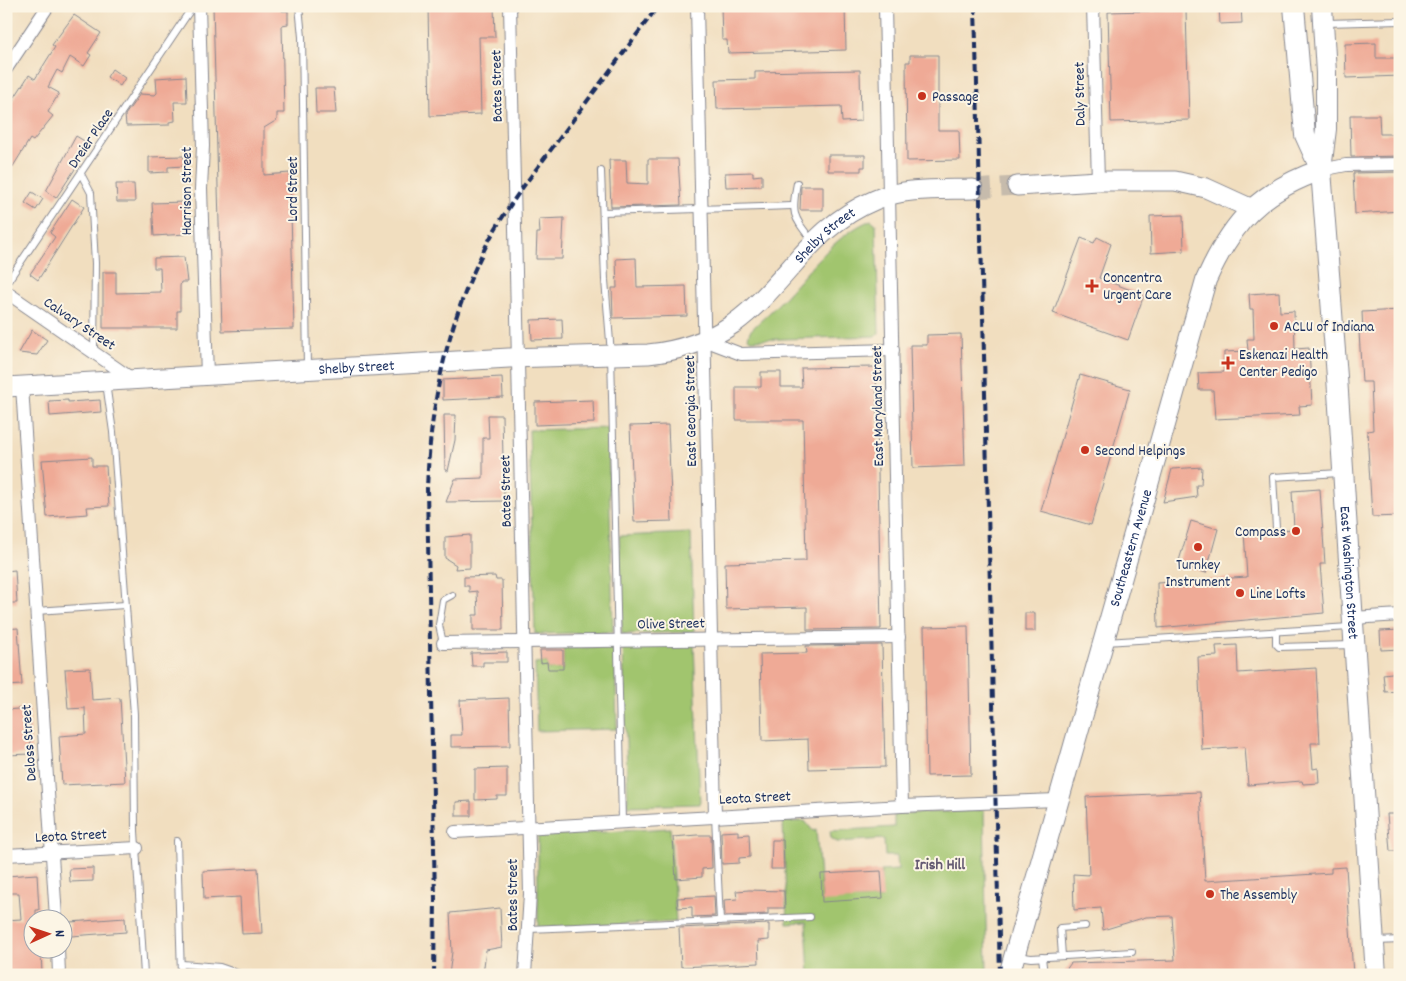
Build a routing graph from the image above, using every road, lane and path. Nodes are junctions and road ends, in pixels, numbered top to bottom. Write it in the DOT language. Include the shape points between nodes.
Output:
graph roads {
  1 [pos="48,6"];
  2 [pos="193,6"];
  3 [pos="199,6"];
  4 [pos="299,6"];
  5 [pos="510,6"];
  6 [pos="697,6"];
  7 [pos="885,6"];
  8 [pos="1093,6"];
  9 [pos="1294,6"];
  10 [pos="1322,14"];
  11 [pos="1400,21"];
  12 [pos="6,69"];
  13 [pos="1400,164"];
  14 [pos="1321,170"];
  15 [pos="601,171"];
  16 [pos="81,174"];
  17 [pos="797,182"];
  18 [pos="1098,182"];
  19 [pos="1017,186"];
  20 [pos="973,189"];
  21 [pos="890,195"];
  22 [pos="792,206"];
  23 [pos="702,208"];
  24 [pos="1252,209"];
  25 [pos="602,212"];
  26 [pos="812,242"];
  27 [pos="6,284"];
  28 [pos="6,292"];
  29 [pos="704,340"];
  30 [pos="893,350"];
  31 [pos="94,352"];
  32 [pos="611,354"];
  33 [pos="518,358"];
  34 [pos="307,371"];
  35 [pos="207,376"];
  36 [pos="135,380"];
  37 [pos="106,382"];
  38 [pos="14,387"];
  39 [pos="1344,473"];
  40 [pos="1276,528"];
  41 [pos="452,595"];
  42 [pos="125,605"];
  43 [pos="36,611"];
  44 [pos="1400,615"];
  45 [pos="1354,630"];
  46 [pos="1276,632"];
  47 [pos="899,637"];
  48 [pos="711,639"];
  49 [pos="618,640"];
  50 [pos="524,642"];
  51 [pos="1102,642"];
  52 [pos="443,643"];
  53 [pos="1057,800"];
  54 [pos="902,806"];
  55 [pos="715,816"];
  56 [pos="622,821"];
  57 [pos="527,826"];
  58 [pos="455,832"];
  59 [pos="178,841"];
  60 [pos="137,848"];
  61 [pos="52,852"];
  62 [pos="6,855"];
  63 [pos="55,908"];
  64 [pos="810,917"];
  65 [pos="720,921"];
  66 [pos="1085,926"];
  67 [pos="529,929"];
  68 [pos="1400,940"];
  69 [pos="1374,942"];
  70 [pos="1132,952"];
  71 [pos="1062,956"];
  72 [pos="1042,957"];
  73 [pos="58,958"];
  74 [pos="182,964"];
  75 [pos="1012,965"];
  76 [pos="59,975"];
  77 [pos="144,975"];
  78 [pos="181,975"];
  79 [pos="243,975"];
  80 [pos="525,975"];
  81 [pos="1044,975"];
  82 [pos="1376,975"];
  1 -- 12 [label="street"];
  2 -- 16 [label="lane, Dreier Place"];
  3 -- 35 [label="street, Harrison Street"];
  4 -- 34 [label="lane, Lord Street"];
  5 -- 33 [label="street, Bates Street"];
  6 -- 23 [label="street, East Georgia Street"];
  7 -- 21 [label="street, East Maryland Street"];
  8 -- 18 [label="street, Daly Street"];
  9 -- 14 [label="main road, East Washington Street" via="1306,135"];
  10 -- 11 [label="lane"];
  10 -- 14 [label="main road, East Washington Street" via="1326,129"];
  13 -- 14 [label="street"];
  14 -- 24 [label="main road, Southeastern Avenue" via="1290,181"];
  14 -- 39 [label="main road, East Washington Street"];
  15 -- 25 [label="lane"];
  16 -- 27 [label="lane, Dreier Place"];
  16 -- 31 [label="lane" via="91,193 95,263"];
  17 -- 22 [label="lane"];
  18 -- 19 [label="main road"];
  18 -- 24 [label="main road" via="1159,180 1186,183 1217,192"];
  20 -- 21 [label="main road, Shelby Street"];
  21 -- 26 [label="main road, Shelby Street" via="852,211"];
  21 -- 30 [label="street, East Maryland Street"];
  22 -- 23 [label="lane"];
  22 -- 26 [label="lane" via="795,217"];
  23 -- 25 [label="lane"];
  23 -- 29 [label="street, East Georgia Street"];
  24 -- 51 [label="main road, Southeastern Avenue" via="1227,240 1203,289"];
  25 -- 32 [label="lane"];
  26 -- 29 [label="main road, Shelby Street" via="751,309 730,326"];
  28 -- 31 [label="street, Calvary Street"];
  29 -- 30 [label="street" via="741,354"];
  29 -- 32 [label="main road, Shelby Street" via="662,352"];
  29 -- 48 [label="street, East Georgia Street"];
  30 -- 47 [label="street, East Maryland Street"];
  31 -- 36 [label="street, Calvary Street"];
  32 -- 33 [label="main road, Shelby Street"];
  32 -- 49 [label="lane"];
  33 -- 34 [label="main road, Shelby Street"];
  33 -- 50 [label="street, Bates Street"];
  34 -- 35 [label="main road, Shelby Street"];
  35 -- 36 [label="main road, Shelby Street"];
  36 -- 37 [label="main road, Shelby Street"];
  37 -- 38 [label="main road, Shelby Street"];
  37 -- 42 [label="lane" via="113,432"];
  38 -- 43 [label="street, Deloss Street"];
  39 -- 40 [label="lane" via="1273,477"];
  39 -- 45 [label="main road, East Washington Street"];
  41 -- 52 [label="lane" via="443,600 439,625"];
  42 -- 43 [label="lane"];
  42 -- 60 [label="lane" via="134,714"];
  43 -- 61 [label="street, Deloss Street"];
  44 -- 45 [label="street"];
  45 -- 46 [label="lane"];
  45 -- 46 [label="lane" via="1283,648 1276,644"];
  45 -- 69 [label="main road, East Washington Street"];
  46 -- 51 [label="lane"];
  47 -- 48 [label="street, Olive Street"];
  47 -- 54 [label="street, East Maryland Street"];
  48 -- 49 [label="street, Olive Street"];
  48 -- 55 [label="street, East Georgia Street"];
  49 -- 50 [label="street, Olive Street"];
  49 -- 56 [label="lane"];
  50 -- 52 [label="street, Olive Street"];
  50 -- 57 [label="street, Bates Street"];
  51 -- 53 [label="main road, Southeastern Avenue"];
  53 -- 54 [label="street, Leota Street"];
  53 -- 75 [label="main road, Southeastern Avenue"];
  54 -- 55 [label="street, Leota Street"];
  55 -- 56 [label="street, Leota Street"];
  55 -- 65 [label="lane"];
  56 -- 57 [label="street, Leota Street"];
  57 -- 58 [label="street, Leota Street"];
  57 -- 67 [label="street, Bates Street"];
  59 -- 74 [label="lane"];
  60 -- 61 [label="street, Leota Street"];
  60 -- 77 [label="lane"];
  61 -- 62 [label="street, Leota Street"];
  61 -- 63 [label="street, Deloss Street"];
  64 -- 65 [label="lane"];
  65 -- 67 [label="lane"];
  66 -- 71 [label="lane" via="1060,928"];
  67 -- 80 [label="street, Bates Street"];
  68 -- 69 [label="lane"];
  69 -- 82 [label="main road, East Washington Street"];
  70 -- 71 [label="lane"];
  71 -- 72 [label="lane"];
  72 -- 75 [label="lane"];
  72 -- 81 [label="lane"];
  73 -- 76 [label="street"];
  74 -- 78 [label="lane"];
  74 -- 79 [label="lane" via="220,967"];
}
